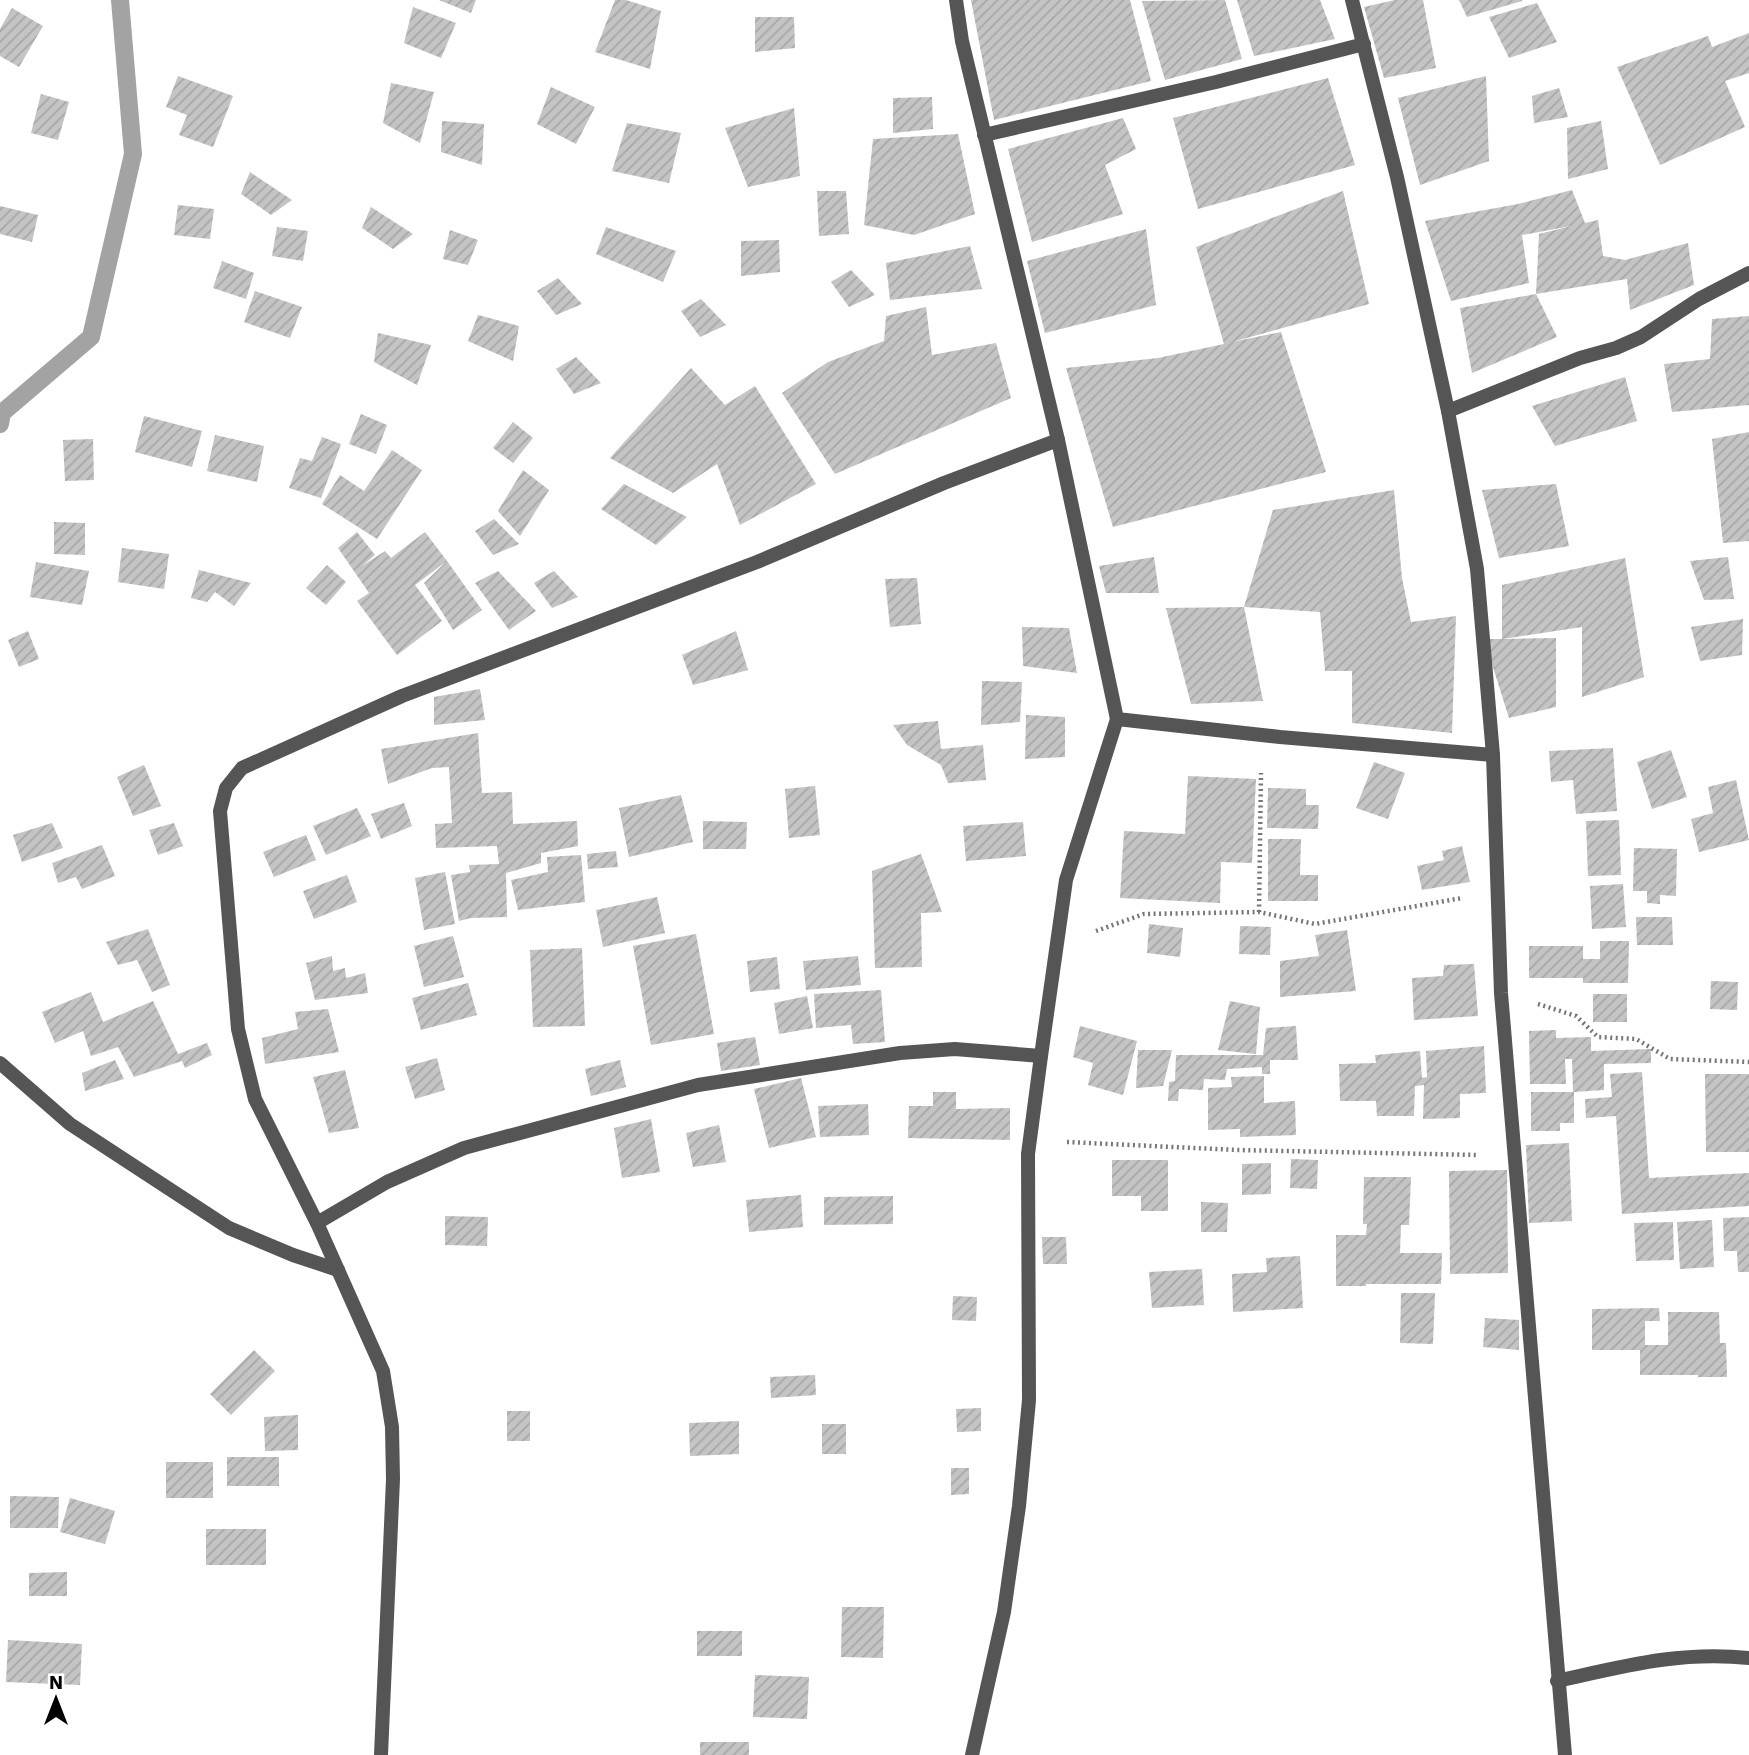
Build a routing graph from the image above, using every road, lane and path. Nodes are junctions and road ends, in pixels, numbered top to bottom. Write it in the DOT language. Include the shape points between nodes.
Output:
graph roads {
  1 [pos="957,0"];
  2 [pos="1352,0"];
  3 [pos="1364,44"];
  4 [pos="984,135"];
  5 [pos="1749,273"];
  6 [pos="1448,411"];
  7 [pos="1058,440"];
  8 [pos="1117,719"];
  9 [pos="1262,735"];
  10 [pos="1493,755"];
  11 [pos="1497,893"];
  12 [pos="1259,912"];
  13 [pos="1056,946"];
  14 [pos="1501,993"];
  15 [pos="1041,1056"];
  16 [pos="1749,1062"];
  17 [pos="0,1063"];
  18 [pos="1029,1140"];
  19 [pos="1514,1156"];
  20 [pos="317,1223"];
  21 [pos="338,1270"];
  22 [pos="1749,1658"];
  23 [pos="1557,1681"];
  24 [pos="381,1755"];
  25 [pos="972,1755"];
  26 [pos="1564,1755"];
  1 -- 4 [label="street"];
  2 -- 3 [label="street"];
  3 -- 4 [label="street"];
  3 -- 6 [label="street"];
  4 -- 7 [label="street"];
  5 -- 6 [label="street" via="1641,337"];
  6 -- 10 [label="street" via="1477,569"];
  7 -- 8 [label="street"];
  7 -- 20 [label="street" via="745,566 402,696 242,768 226,788 220,810 237,1029 255,1099"];
  8 -- 9 [label="street"];
  8 -- 13 [label="street" via="1066,880"];
  9 -- 10 [label="street"];
  9 -- 12 [label="path"];
  10 -- 11 [label="street"];
  11 -- 12 [label="path" via="1315,924"];
  11 -- 14 [label="street"];
  12 -- 13 [label="path" via="1144,914"];
  13 -- 15 [label="street"];
  14 -- 16 [label="path" via="1576,1016 1598,1037 1636,1039 1670,1059"];
  14 -- 19 [label="street"];
  15 -- 18 [label="street"];
  15 -- 20 [label="street" via="955,1049 900,1053 698,1086 464,1148 387,1182"];
  17 -- 21 [label="street" via="71,1124 229,1228"];
  18 -- 19 [label="path"];
  18 -- 25 [label="street" via="1026,1440 1004,1612"];
  19 -- 23 [label="street"];
  20 -- 21 [label="street"];
  21 -- 24 [label="street" via="383,1371 392,1427"];
  22 -- 23 [label="street" via="1656,1659"];
  23 -- 26 [label="street"];
}
